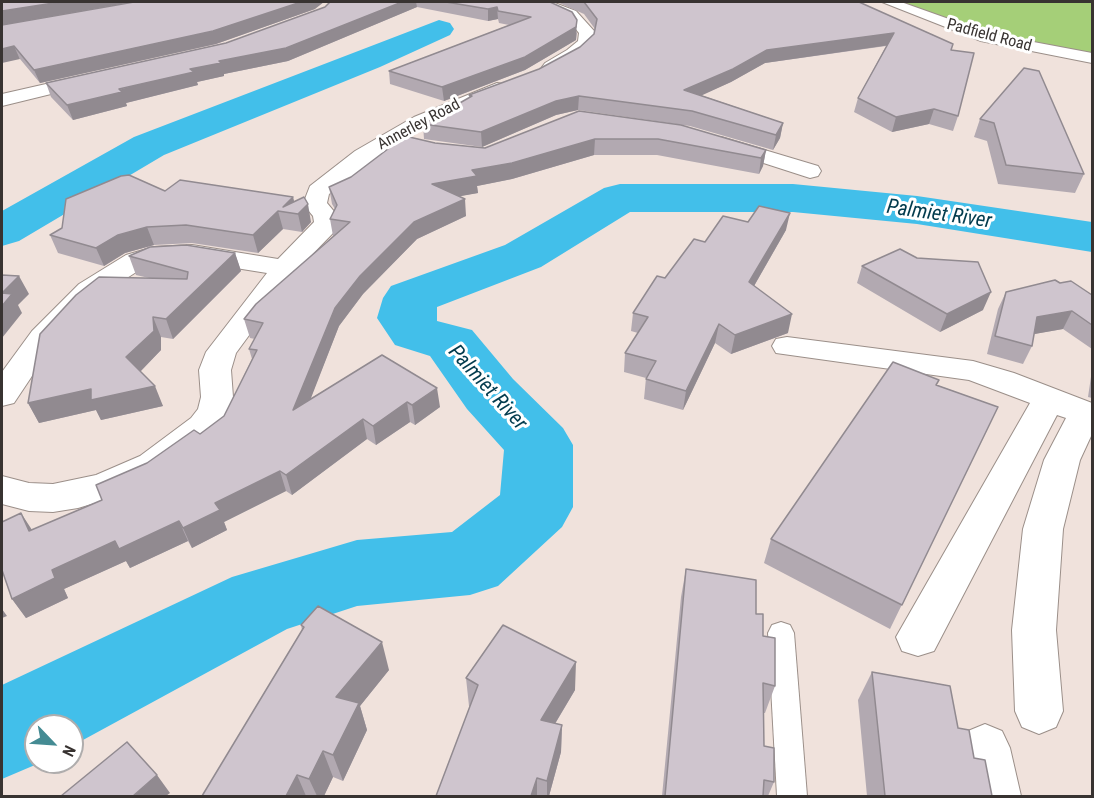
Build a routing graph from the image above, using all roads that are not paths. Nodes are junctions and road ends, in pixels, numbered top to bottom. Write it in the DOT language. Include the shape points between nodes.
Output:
graph roads {
  1 [pos="540,2"];
  2 [pos="889,2"];
  3 [pos="1092,58"];
  4 [pos="109,75"];
  5 [pos="532,76"];
  6 [pos="509,84"];
  7 [pos="2,100"];
  8 [pos="699,136"];
  9 [pos="390,139"];
  10 [pos="418,146"];
  11 [pos="810,171"];
  12 [pos="285,268"];
  13 [pos="787,346"];
  14 [pos="2,395"];
  15 [pos="1049,399"];
  16 [pos="1089,414"];
  17 [pos="2,490"];
  18 [pos="781,633"];
  19 [pos="918,637"];
  20 [pos="1039,711"];
  21 [pos="985,748"];
  22 [pos="792,796"];
  23 [pos="995,796"];
  1 -- 5 [label="street" via="562,9 578,20 588,38 573,54"];
  2 -- 3 [label="street, Padfield Road" via="987,38"];
  4 -- 7 [label="street"];
  6 -- 9 [label="street, Annerley Road" via="467,100"];
  8 -- 11 [label="street"];
  9 -- 10 [label="street"];
  9 -- 12 [label="street, Annerley Road" via="324,185 314,198 326,222"];
  12 -- 14 [label="street" via="192,253 154,255 135,261 89,290 44,337"];
  12 -- 17 [label="street" via="221,352 215,370 217,397 213,411 184,442 153,465 78,494 41,497"];
  13 -- 15 [label="street" via="973,371"];
  15 -- 16 [label="street"];
  15 -- 19 [label="street"];
  16 -- 20 [label="street" via="1062,460 1043,529 1034,630"];
  18 -- 22 [label="lane"];
  21 -- 23 [label="street"];
}
